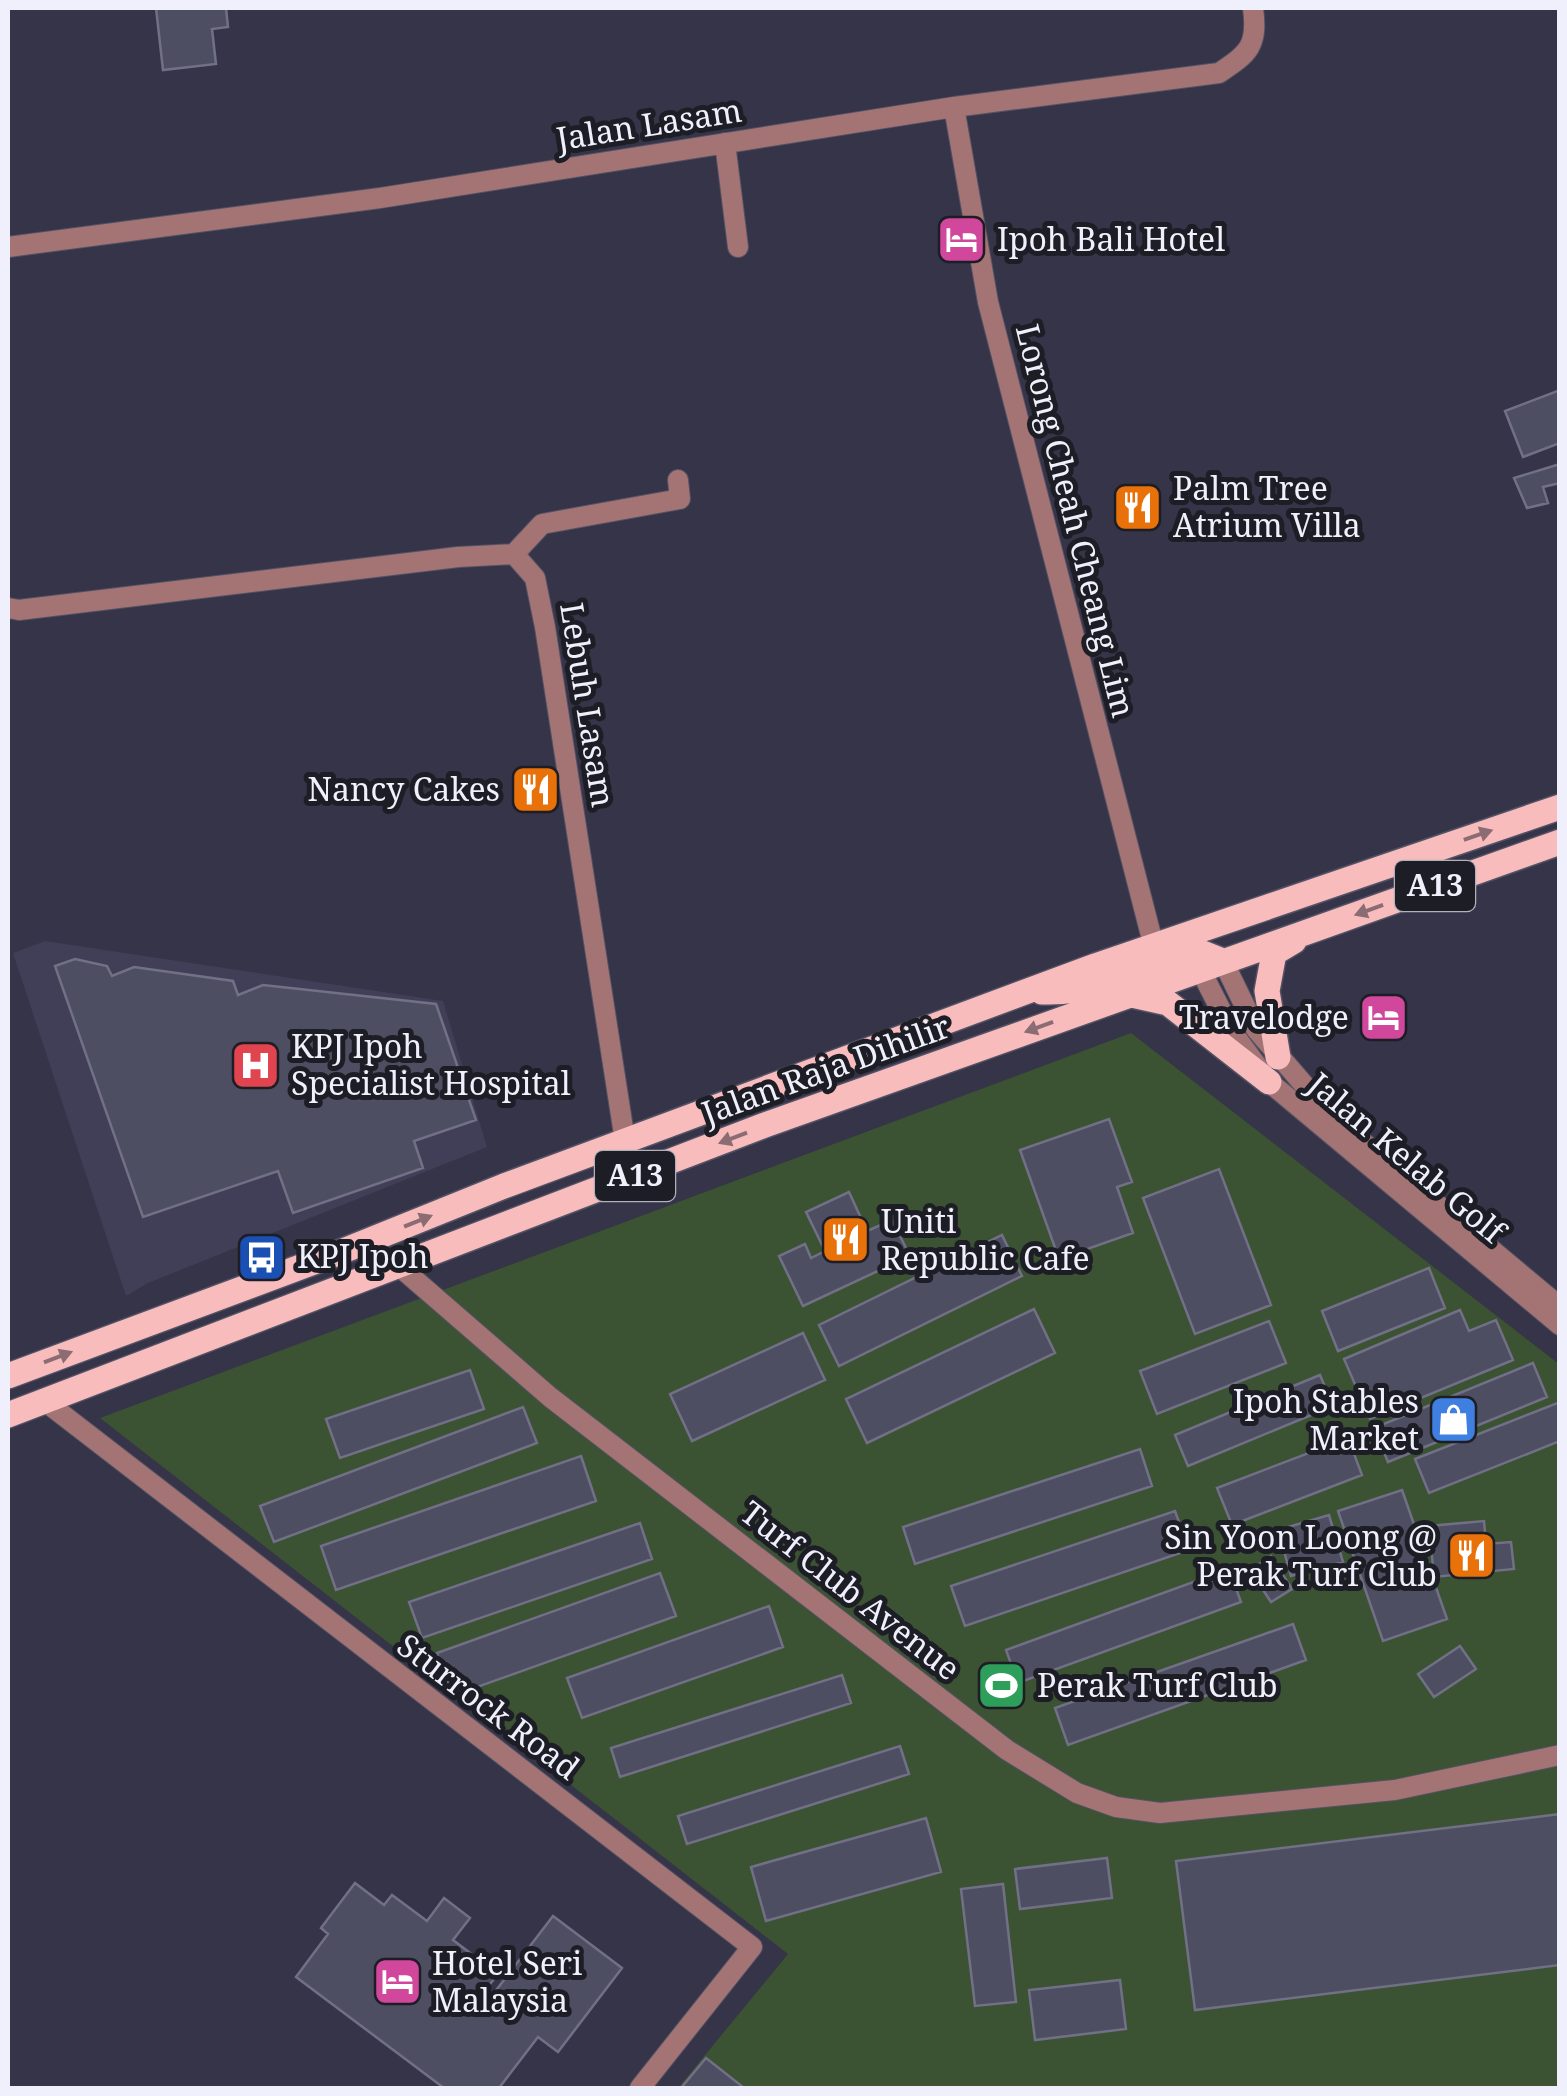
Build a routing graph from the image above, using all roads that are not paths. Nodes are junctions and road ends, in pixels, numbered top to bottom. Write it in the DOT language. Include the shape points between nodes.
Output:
graph roads {
  1 [pos="1252,8"];
  2 [pos="954,107"];
  3 [pos="725,143"];
  4 [pos="8,247"];
  5 [pos="738,247"];
  6 [pos="678,480"];
  7 [pos="514,554"];
  8 [pos="8,608"];
  9 [pos="1560,806"];
  10 [pos="1560,842"];
  11 [pos="1325,886"];
  12 [pos="1311,931"];
  13 [pos="1154,947"];
  14 [pos="1210,961"];
  15 [pos="1027,991"];
  16 [pos="1131,994"];
  17 [pos="1274,1070"];
  18 [pos="626,1141"];
  19 [pos="400,1268"];
  20 [pos="332,1292"];
  21 [pos="1560,1308"];
  22 [pos="163,1317"];
  23 [pos="1560,1325"];
  24 [pos="8,1376"];
  25 [pos="46,1402"];
  26 [pos="8,1415"];
  27 [pos="1560,1755"];
  28 [pos="640,2088"];
  1 -- 2 [label="street, Jalan Lasam" via="1256,29 1248,54 1219,74"];
  2 -- 3 [label="street, Jalan Lasam"];
  2 -- 13 [label="street, Lorong Cheah Cheang Lim" via="997,336"];
  3 -- 4 [label="street, Jalan Lasam"];
  3 -- 5 [label="street"];
  6 -- 7 [label="street" via="680,499 542,524"];
  7 -- 8 [label="street"];
  7 -- 18 [label="street, Lebuh Lasam" via="534,578 546,628"];
  11 -- 9 [label="main road, Jalan Raja Dihilir / A13, one-way"];
  10 -- 12 [label="main road, Jalan Raja Dihilir / A13, one-way"];
  11 -- 13 [label="main road, Jalan Raja Dihilir / A13"];
  11 -- 14 [label="main road" via="1309,905 1228,934"];
  12 -- 14 [label="main road, Jalan Raja Dihilir / A13"];
  12 -- 17 [label="main road" via="1274,953 1267,990"];
  13 -- 15 [label="main road, Jalan Raja Dihilir / A13"];
  14 -- 15 [label="main road" via="1198,951 1101,987"];
  14 -- 16 [label="main road, Jalan Raja Dihilir / A13"];
  14 -- 17 [label="street" via="1256,1029"];
  15 -- 18 [label="main road, Jalan Raja Dihilir / A13"];
  16 -- 17 [label="main road" via="1168,1003"];
  16 -- 19 [label="main road, Jalan Raja Dihilir / A13, one-way"];
  17 -- 21 [label="street, Jalan Kelab Golf"];
  17 -- 23 [label="street, Jalan Kelab Golf"];
  22 -- 18 [label="main road, Jalan Raja Dihilir / A13, one-way"];
  19 -- 20 [label="main road, Jalan Raja Dihilir / A13"];
  19 -- 27 [label="street, Turf Club Avenue" via="581,1422 1006,1750 1077,1792 1116,1807 1160,1812 1394,1790"];
  20 -- 22 [label="main road" via="196,1324"];
  20 -- 25 [label="main road, Jalan Raja Dihilir / A13"];
  24 -- 22 [label="main road, Jalan Raja Dihilir / A13, one-way"];
  25 -- 26 [label="main road, Jalan Raja Dihilir / A13"];
  25 -- 28 [label="street, Sturrock Road" via="752,1947"];
}
